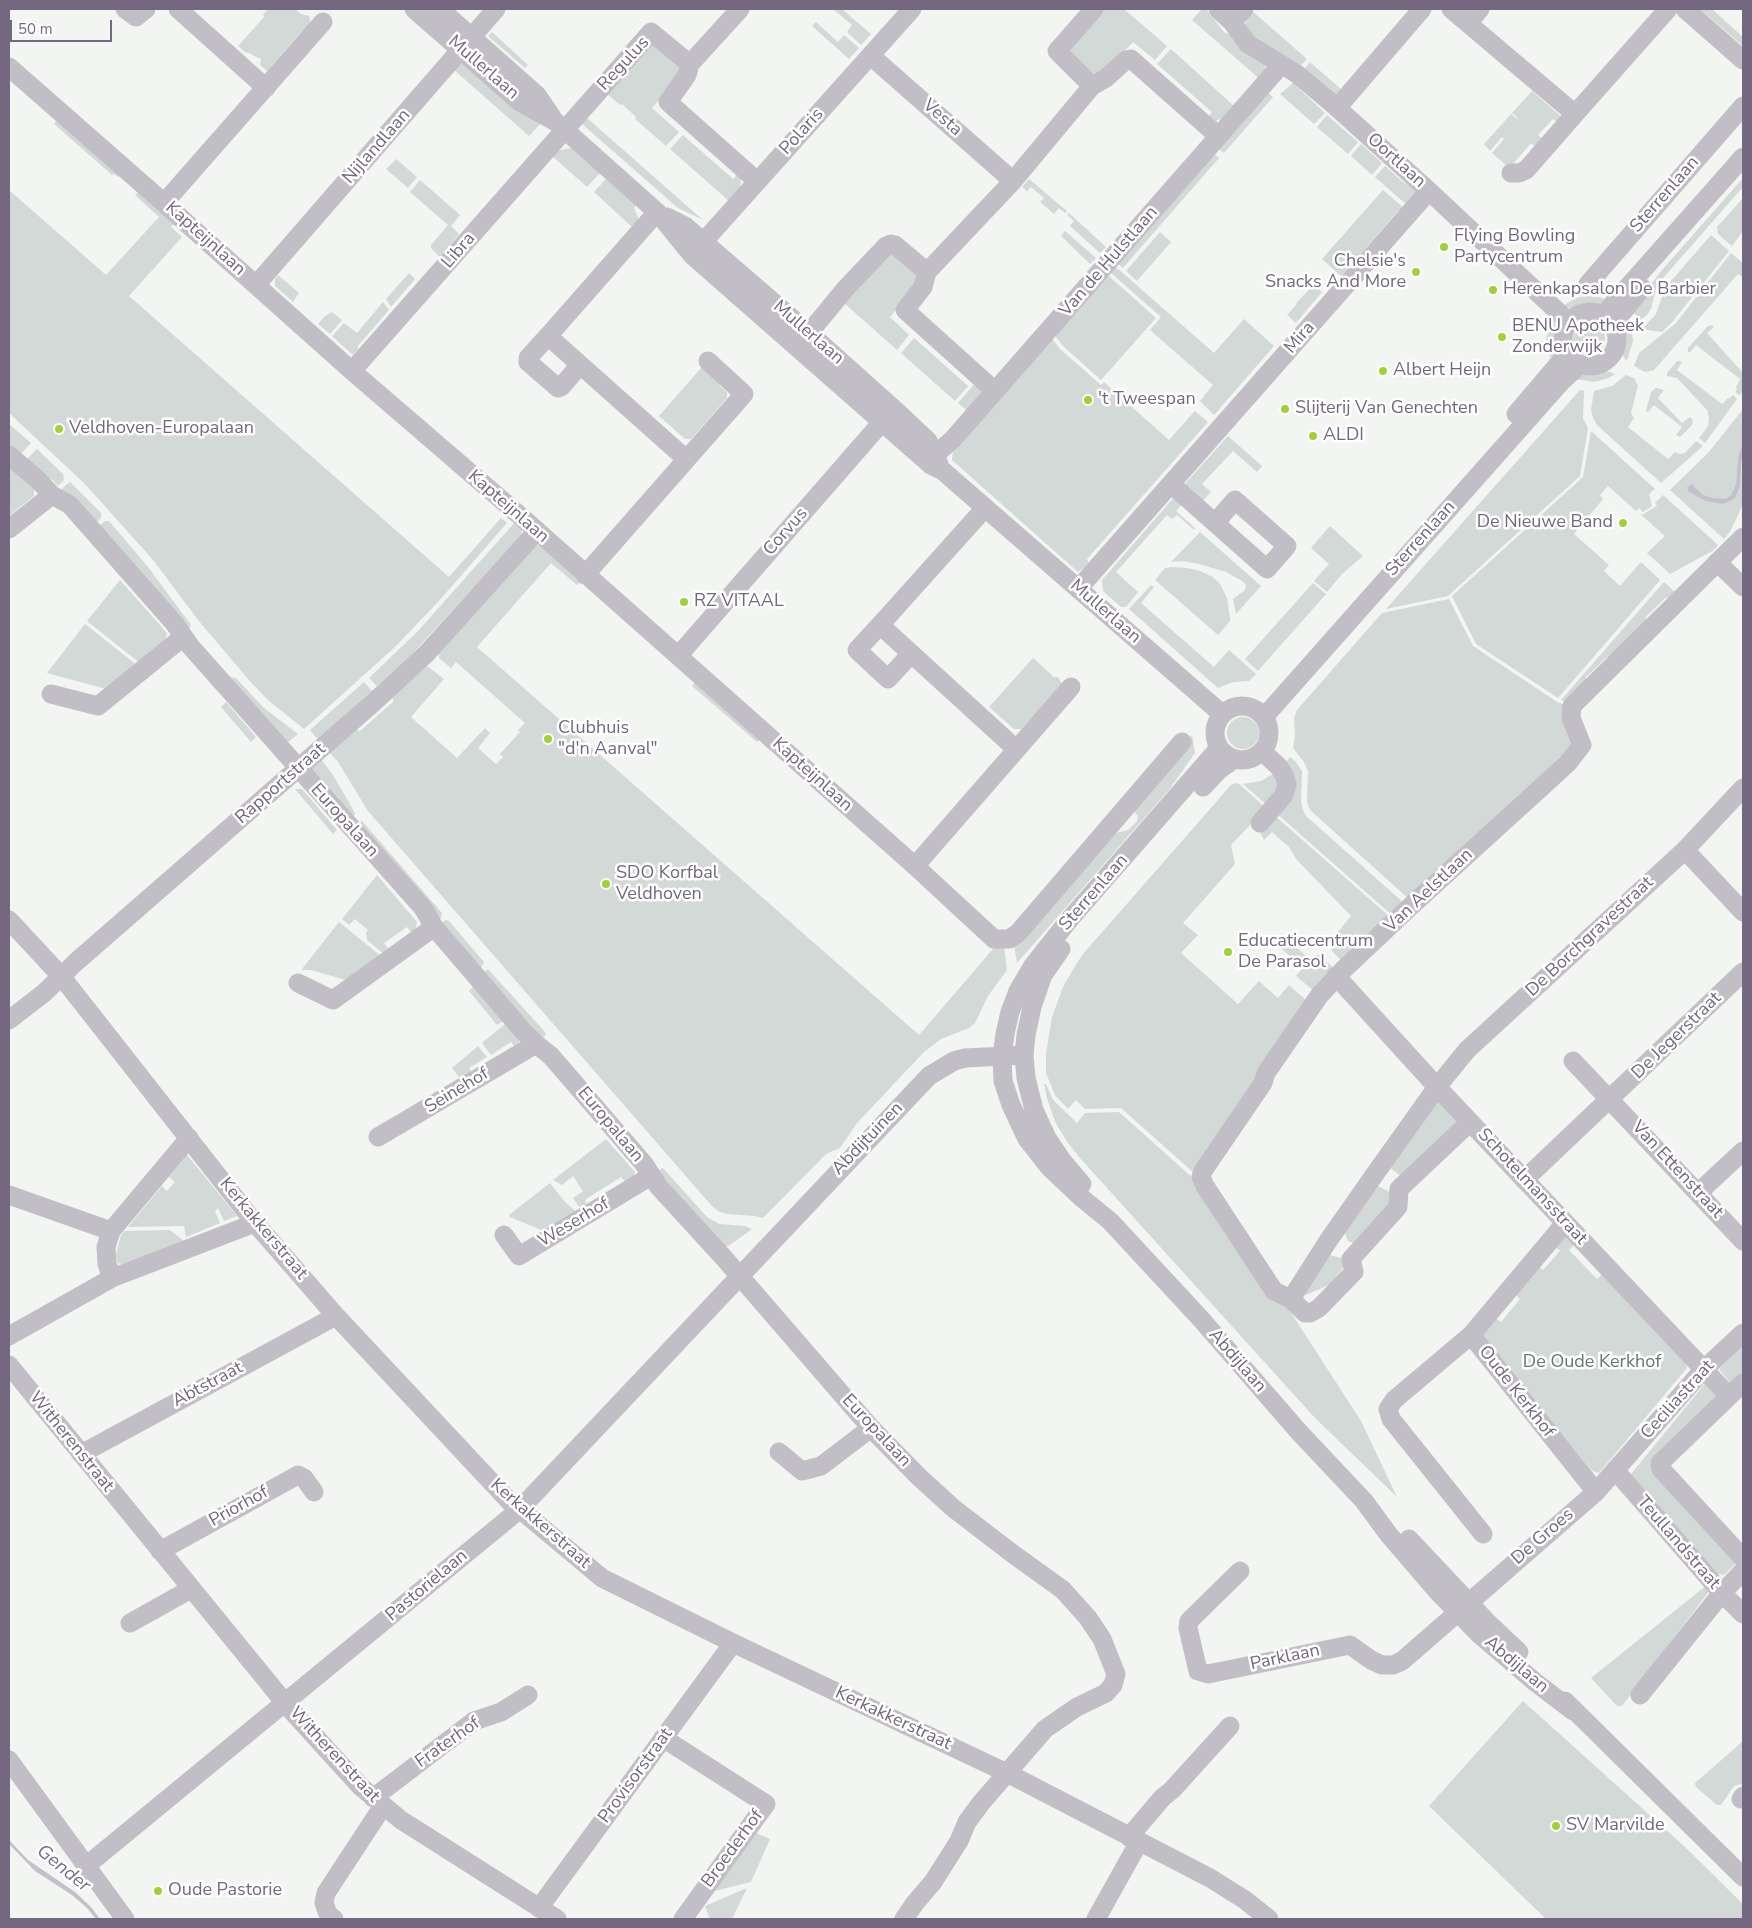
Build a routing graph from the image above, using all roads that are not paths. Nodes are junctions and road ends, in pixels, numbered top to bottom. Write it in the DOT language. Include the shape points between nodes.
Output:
graph roads {
  1 [pos="125,9"];
  2 [pos="146,9"];
  3 [pos="178,9"];
  4 [pos="414,9"];
  5 [pos="440,9"];
  6 [pos="496,9"];
  7 [pos="740,9"];
  8 [pos="912,9"];
  9 [pos="1094,9"];
  10 [pos="1218,9"];
  11 [pos="1422,9"];
  12 [pos="1451,9"];
  13 [pos="1480,9"];
  14 [pos="1668,9"];
  15 [pos="1685,9"];
  16 [pos="1238,16"];
  17 [pos="323,22"];
  18 [pos="1468,24"];
  19 [pos="466,43"];
  20 [pos="871,56"];
  21 [pos="1743,60"];
  22 [pos="690,64"];
  23 [pos="1281,65"];
  24 [pos="9,67"];
  25 [pos="1092,86"];
  26 [pos="266,88"];
  27 [pos="1743,106"];
  28 [pos="1337,108"];
  29 [pos="1576,114"];
  30 [pos="560,126"];
  31 [pos="1218,136"];
  32 [pos="1743,157"];
  33 [pos="1743,171"];
  34 [pos="1511,173"];
  35 [pos="758,181"];
  36 [pos="1013,181"];
  37 [pos="1429,191"];
  38 [pos="164,203"];
  39 [pos="657,212"];
  40 [pos="698,248"];
  41 [pos="927,272"];
  42 [pos="256,284"];
  43 [pos="1588,284"];
  44 [pos="1608,320"];
  45 [pos="1568,322"];
  46 [pos="809,333"];
  47 [pos="548,336"];
  48 [pos="1574,360"];
  49 [pos="708,361"];
  50 [pos="580,364"];
  51 [pos="352,371"];
  52 [pos="995,391"];
  53 [pos="888,415"];
  54 [pos="9,455"];
  55 [pos="686,459"];
  56 [pos="938,463"];
  57 [pos="1171,484"];
  58 [pos="52,495"];
  59 [pos="985,508"];
  60 [pos="1215,523"];
  61 [pos="9,529"];
  62 [pos="536,531"];
  63 [pos="1743,537"];
  64 [pos="1716,562"];
  65 [pos="585,575"];
  66 [pos="1743,587"];
  67 [pos="1078,589"];
  68 [pos="880,625"];
  69 [pos="183,637"];
  70 [pos="911,654"];
  71 [pos="678,656"];
  72 [pos="1071,686"];
  73 [pos="51,694"];
  74 [pos="1261,713"];
  75 [pos="1222,714"];
  76 [pos="1182,742"];
  77 [pos="1016,749"];
  78 [pos="1263,752"];
  79 [pos="1226,754"];
  80 [pos="297,769"];
  81 [pos="1743,788"];
  82 [pos="1260,823"];
  83 [pos="1685,850"];
  84 [pos="915,866"];
  85 [pos="1743,912"];
  86 [pos="9,920"];
  87 [pos="434,927"];
  88 [pos="1009,940"];
  89 [pos="1743,972"];
  90 [pos="61,976"];
  91 [pos="1336,976"];
  92 [pos="298,983"];
  93 [pos="9,1020"];
  94 [pos="536,1044"];
  95 [pos="1024,1054"];
  96 [pos="1002,1057"];
  97 [pos="1573,1060"];
  98 [pos="1437,1087"];
  99 [pos="1610,1099"];
  100 [pos="1470,1122"];
  101 [pos="378,1137"];
  102 [pos="190,1138"];
  103 [pos="1743,1151"];
  104 [pos="1375,1174"];
  105 [pos="651,1176"];
  106 [pos="1524,1180"];
  107 [pos="1399,1189"];
  108 [pos="1698,1193"];
  109 [pos="9,1195"];
  110 [pos="1110,1222"];
  111 [pos="255,1223"];
  112 [pos="1565,1223"];
  113 [pos="111,1231"];
  114 [pos="504,1235"];
  115 [pos="1328,1241"];
  116 [pos="1743,1241"];
  117 [pos="1352,1259"];
  118 [pos="740,1276"];
  119 [pos="112,1278"];
  120 [pos="1291,1299"];
  121 [pos="336,1316"];
  122 [pos="1743,1333"];
  123 [pos="1471,1335"];
  124 [pos="9,1336"];
  125 [pos="9,1365"];
  126 [pos="1703,1370"];
  127 [pos="1743,1383"];
  128 [pos="1729,1396"];
  129 [pos="871,1428"];
  130 [pos="778,1452"];
  131 [pos="81,1454"];
  132 [pos="1660,1463"];
  133 [pos="1615,1470"];
  134 [pos="314,1492"];
  135 [pos="1596,1492"];
  136 [pos="518,1510"];
  137 [pos="1483,1534"];
  138 [pos="160,1551"];
  139 [pos="1743,1558"];
  140 [pos="1240,1571"];
  141 [pos="1743,1571"];
  142 [pos="191,1589"];
  143 [pos="1722,1593"];
  144 [pos="1464,1608"];
  145 [pos="1743,1614"];
  146 [pos="130,1623"];
  147 [pos="733,1643"];
  148 [pos="528,1695"];
  149 [pos="1640,1695"];
  150 [pos="285,1703"];
  151 [pos="1230,1726"];
  152 [pos="663,1738"];
  153 [pos="9,1760"];
  154 [pos="1007,1773"];
  155 [pos="378,1802"];
  156 [pos="1134,1839"];
  157 [pos="86,1866"];
  158 [pos="1743,1877"];
  159 [pos="539,1908"];
  160 [pos="125,1919"];
  161 [pos="334,1919"];
  162 [pos="557,1919"];
  163 [pos="683,1919"];
  164 [pos="904,1919"];
  165 [pos="1096,1919"];
  166 [pos="1269,1919"];
  1 -- 2 [label="street" via="136,17"];
  3 -- 26 [label="street"];
  4 -- 19 [label="street, Mullerlaan"];
  5 -- 19 [label="street, Mullerlaan"];
  6 -- 19 [label="street, Nijlandlaan"];
  7 -- 22 [label="street"];
  8 -- 20 [label="street, Polaris"];
  9 -- 25 [label="street" via="1057,51"];
  10 -- 16 [label="street, Oortlaan"];
  11 -- 28 [label="street"];
  12 -- 18 [label="street"];
  13 -- 18 [label="street"];
  14 -- 29 [label="street"];
  15 -- 21 [label="street"];
  16 -- 23 [label="street, Oortlaan" via="1248,44"];
  17 -- 26 [label="street"];
  18 -- 29 [label="street"];
  19 -- 30 [label="street, Mullerlaan" via="537,95"];
  19 -- 42 [label="street, Nijlandlaan"];
  20 -- 35 [label="street, Polaris"];
  20 -- 36 [label="street, Vesta"];
  22 -- 30 [label="street, Regulus" via="651,32"];
  22 -- 35 [label="street" via="687,75 668,102"];
  23 -- 28 [label="street, Oortlaan" via="1297,74"];
  23 -- 31 [label="street, Van de Hulstlaan"];
  24 -- 38 [label="street, Kapteijnlaan"];
  25 -- 31 [label="street" via="1131,59"];
  25 -- 36 [label="street"];
  26 -- 38 [label="street"];
  27 -- 43 [label="street, Sterrenlaan"];
  28 -- 37 [label="street, Oortlaan"];
  29 -- 34 [label="street" via="1526,170"];
  30 -- 39 [label="street, Mullerlaan"];
  30 -- 51 [label="street, Libra"];
  31 -- 52 [label="street, Van de Hulstlaan"];
  32 -- 44 [label="street, Sterrenlaan"];
  33 -- 44 [label="street"];
  35 -- 40 [label="street, Polaris"];
  36 -- 41 [label="street"];
  37 -- 45 [label="street, Oortlaan"];
  37 -- 57 [label="street, Mira"];
  38 -- 42 [label="street, Kapteijnlaan"];
  39 -- 40 [label="street, Mullerlaan" via="685,226"];
  39 -- 47 [label="street"];
  40 -- 46 [label="street, Mullerlaan"];
  40 -- 53 [label="street, Mullerlaan"];
  41 -- 46 [label="street" via="895,245 886,246"];
  41 -- 52 [label="street" via="923,286 905,310"];
  42 -- 51 [label="street, Kapteijnlaan"];
  44 -- 45 [label="street" via="1596,312 1581,313"];
  44 -- 48 [label="street" via="1618,339 1611,357 1597,366"];
  45 -- 48 [label="street" via="1564,330 1564,347"];
  46 -- 53 [label="street, Mullerlaan"];
  47 -- 50 [label="street"];
  47 -- 50 [label="street" via="528,362 558,388"];
  48 -- 74 [label="street, Sterrenlaan" via="1483,454"];
  49 -- 55 [label="street" via="744,394"];
  50 -- 55 [label="street"];
  51 -- 62 [label="street, Kapteijnlaan"];
  52 -- 56 [label="street, Van de Hulstlaan" via="953,439"];
  53 -- 56 [label="street, Mullerlaan" via="931,465"];
  53 -- 71 [label="street, Corvus"];
  54 -- 58 [label="street, Europalaan"];
  55 -- 65 [label="street"];
  56 -- 59 [label="street, Mullerlaan"];
  57 -- 60 [label="street"];
  57 -- 67 [label="street, Mira"];
  58 -- 61 [label="street"];
  58 -- 69 [label="street, Europalaan" via="70,505"];
  59 -- 67 [label="street, Mullerlaan"];
  59 -- 68 [label="street"];
  62 -- 65 [label="street, Kapteijnlaan"];
  62 -- 80 [label="street, Rapportstraat" via="427,653"];
  63 -- 64 [label="street, Van Aelstlaan"];
  64 -- 66 [label="street"];
  64 -- 91 [label="street, Van Aelstlaan" via="1572,706 1571,718 1582,745 1568,763"];
  65 -- 71 [label="street, Kapteijnlaan"];
  67 -- 75 [label="street, Mullerlaan"];
  68 -- 70 [label="street"];
  68 -- 70 [label="street" via="857,650 863,656 888,679"];
  69 -- 73 [label="street" via="98,706"];
  69 -- 80 [label="street, Europalaan"];
  70 -- 77 [label="street"];
  71 -- 84 [label="street, Kapteijnlaan"];
  72 -- 77 [label="street"];
  74 -- 75 [label="street" via="1251,706 1238,706"];
  74 -- 78 [label="street" via="1269,725 1270,734"];
  75 -- 79 [label="street" via="1215,731 1216,740"];
  76 -- 88 [label="street, Sterrenlaan"];
  77 -- 84 [label="street"];
  78 -- 79 [label="street" via="1246,760"];
  78 -- 82 [label="street" via="1279,767 1287,784 1284,795"];
  79 -- 95 [label="street, Sterrenlaan" via="1219,770 1078,926 1043,974 1032,1007"];
  79 -- 96 [label="street, Sterrenlaan" via="1069,920 1032,967 1010,1012"];
  80 -- 87 [label="street, Europalaan" via="423,908"];
  80 -- 90 [label="street, Rapportstraat"];
  81 -- 83 [label="street, De Borchgravestraat"];
  83 -- 85 [label="street"];
  83 -- 98 [label="street, De Borchgravestraat" via="1467,1050"];
  84 -- 88 [label="street, Kapteijnlaan" via="994,939"];
  86 -- 90 [label="street, Kerkakkerstraat"];
  87 -- 92 [label="street" via="333,1000"];
  87 -- 94 [label="street, Europalaan"];
  89 -- 99 [label="street, De Jegerstraat"];
  90 -- 93 [label="street, Rapportstraat"];
  90 -- 102 [label="street, Kerkakkerstraat"];
  91 -- 98 [label="street, Schotelmansstraat"];
  91 -- 120 [label="street, Van Aelstlaan" via="1266,1073 1264,1083 1201,1177 1274,1291"];
  94 -- 101 [label="street, Seinehof"];
  94 -- 105 [label="street, Europalaan" via="557,1063"];
  95 -- 96 [label="street, Abdijtuinen"];
  95 -- 110 [label="street, Abdijlaan" via="1034,1110 1047,1138"];
  96 -- 110 [label="street, Abdijlaan" via="1003,1082 1027,1139 1049,1167"];
  96 -- 118 [label="street, Abdijtuinen" via="954,1061 929,1076"];
  97 -- 99 [label="street"];
  98 -- 100 [label="street, Schotelmansstraat"];
  98 -- 104 [label="street, De Borchgravestraat"];
  99 -- 106 [label="street, De Jegerstraat"];
  99 -- 108 [label="street, Van Ettenstraat"];
  100 -- 106 [label="street, Schotelmansstraat"];
  100 -- 107 [label="street"];
  102 -- 111 [label="street, Kerkakkerstraat"];
  102 -- 113 [label="street"];
  103 -- 108 [label="street"];
  104 -- 107 [label="street"];
  104 -- 115 [label="street, De Borchgravestraat"];
  105 -- 114 [label="street, Weserhof" via="519,1256"];
  105 -- 118 [label="street, Europalaan"];
  106 -- 112 [label="street, Schotelmansstraat"];
  107 -- 117 [label="street" via="1398,1207"];
  108 -- 116 [label="street, Van Ettenstraat"];
  109 -- 113 [label="street"];
  110 -- 144 [label="street, Abdijlaan" via="1200,1318 1299,1432 1364,1501 1398,1528"];
  111 -- 119 [label="street"];
  111 -- 121 [label="street, Kerkakkerstraat"];
  112 -- 123 [label="street, Oude Kerkhof"];
  112 -- 126 [label="street, Schotelmansstraat"];
  113 -- 119 [label="street" via="106,1247"];
  115 -- 117 [label="street"];
  115 -- 120 [label="street, De Borchgravestraat"];
  117 -- 120 [label="street" via="1354,1272 1319,1308 1305,1313"];
  118 -- 129 [label="street, Europalaan"];
  118 -- 136 [label="street, Pastorielaan"];
  119 -- 124 [label="street"];
  121 -- 131 [label="street, Abtstraat"];
  121 -- 136 [label="street, Kerkakkerstraat"];
  122 -- 126 [label="street, Ceciliastraat"];
  123 -- 135 [label="street, Oude Kerkhof"];
  123 -- 137 [label="street" via="1388,1408 1391,1419"];
  125 -- 131 [label="street, Witherenstraat"];
  126 -- 128 [label="street, Schotelmansstraat"];
  126 -- 133 [label="street, Ceciliastraat"];
  127 -- 128 [label="street, Ceciliastraat"];
  128 -- 132 [label="street, Ceciliastraat"];
  129 -- 130 [label="street" via="822,1466 802,1471"];
  129 -- 154 [label="street, Europalaan" via="953,1508 1063,1590 1088,1618 1113,1662 1114,1685 1045,1729"];
  131 -- 138 [label="street, Witherenstraat"];
  132 -- 139 [label="street, Teullandstraat" via="1661,1469"];
  133 -- 135 [label="street, De Groes"];
  133 -- 143 [label="street, Teullandstraat"];
  134 -- 138 [label="street, Priorhof" via="298,1475"];
  135 -- 144 [label="street, De Groes"];
  136 -- 147 [label="street, Kerkakkerstraat" via="602,1578"];
  136 -- 150 [label="street, Pastorielaan"];
  138 -- 142 [label="street, Witherenstraat"];
  140 -- 144 [label="street, Parklaan" via="1189,1621 1198,1671 1208,1674 1350,1645 1371,1660 1393,1665 1402,1661"];
  141 -- 143 [label="street"];
  142 -- 146 [label="street"];
  142 -- 150 [label="street, Witherenstraat"];
  143 -- 145 [label="street, Teullandstraat"];
  143 -- 149 [label="street"];
  144 -- 158 [label="street, Abdijlaan" via="1540,1671 1573,1711"];
  147 -- 152 [label="street, Provisorstraat"];
  147 -- 154 [label="street, Kerkakkerstraat"];
  148 -- 155 [label="street, Fraterhof" via="501,1712 474,1721"];
  150 -- 155 [label="street, Witherenstraat"];
  150 -- 157 [label="street, Pastorielaan"];
  151 -- 156 [label="street" via="1163,1797"];
  152 -- 159 [label="street, Provisorstraat"];
  152 -- 163 [label="street, Broederhof" via="766,1804"];
  153 -- 157 [label="street"];
  154 -- 156 [label="street, Kerkakkerstraat"];
  154 -- 164 [label="street" via="980,1803 933,1882"];
  155 -- 159 [label="street, Witherenstraat"];
  155 -- 161 [label="street, Fraterhof" via="326,1893 324,1903"];
  156 -- 165 [label="street"];
  156 -- 166 [label="street, Kerkakkerstraat" via="1210,1878"];
  157 -- 160 [label="street"];
  159 -- 162 [label="street, Witherenstraat"];
}
